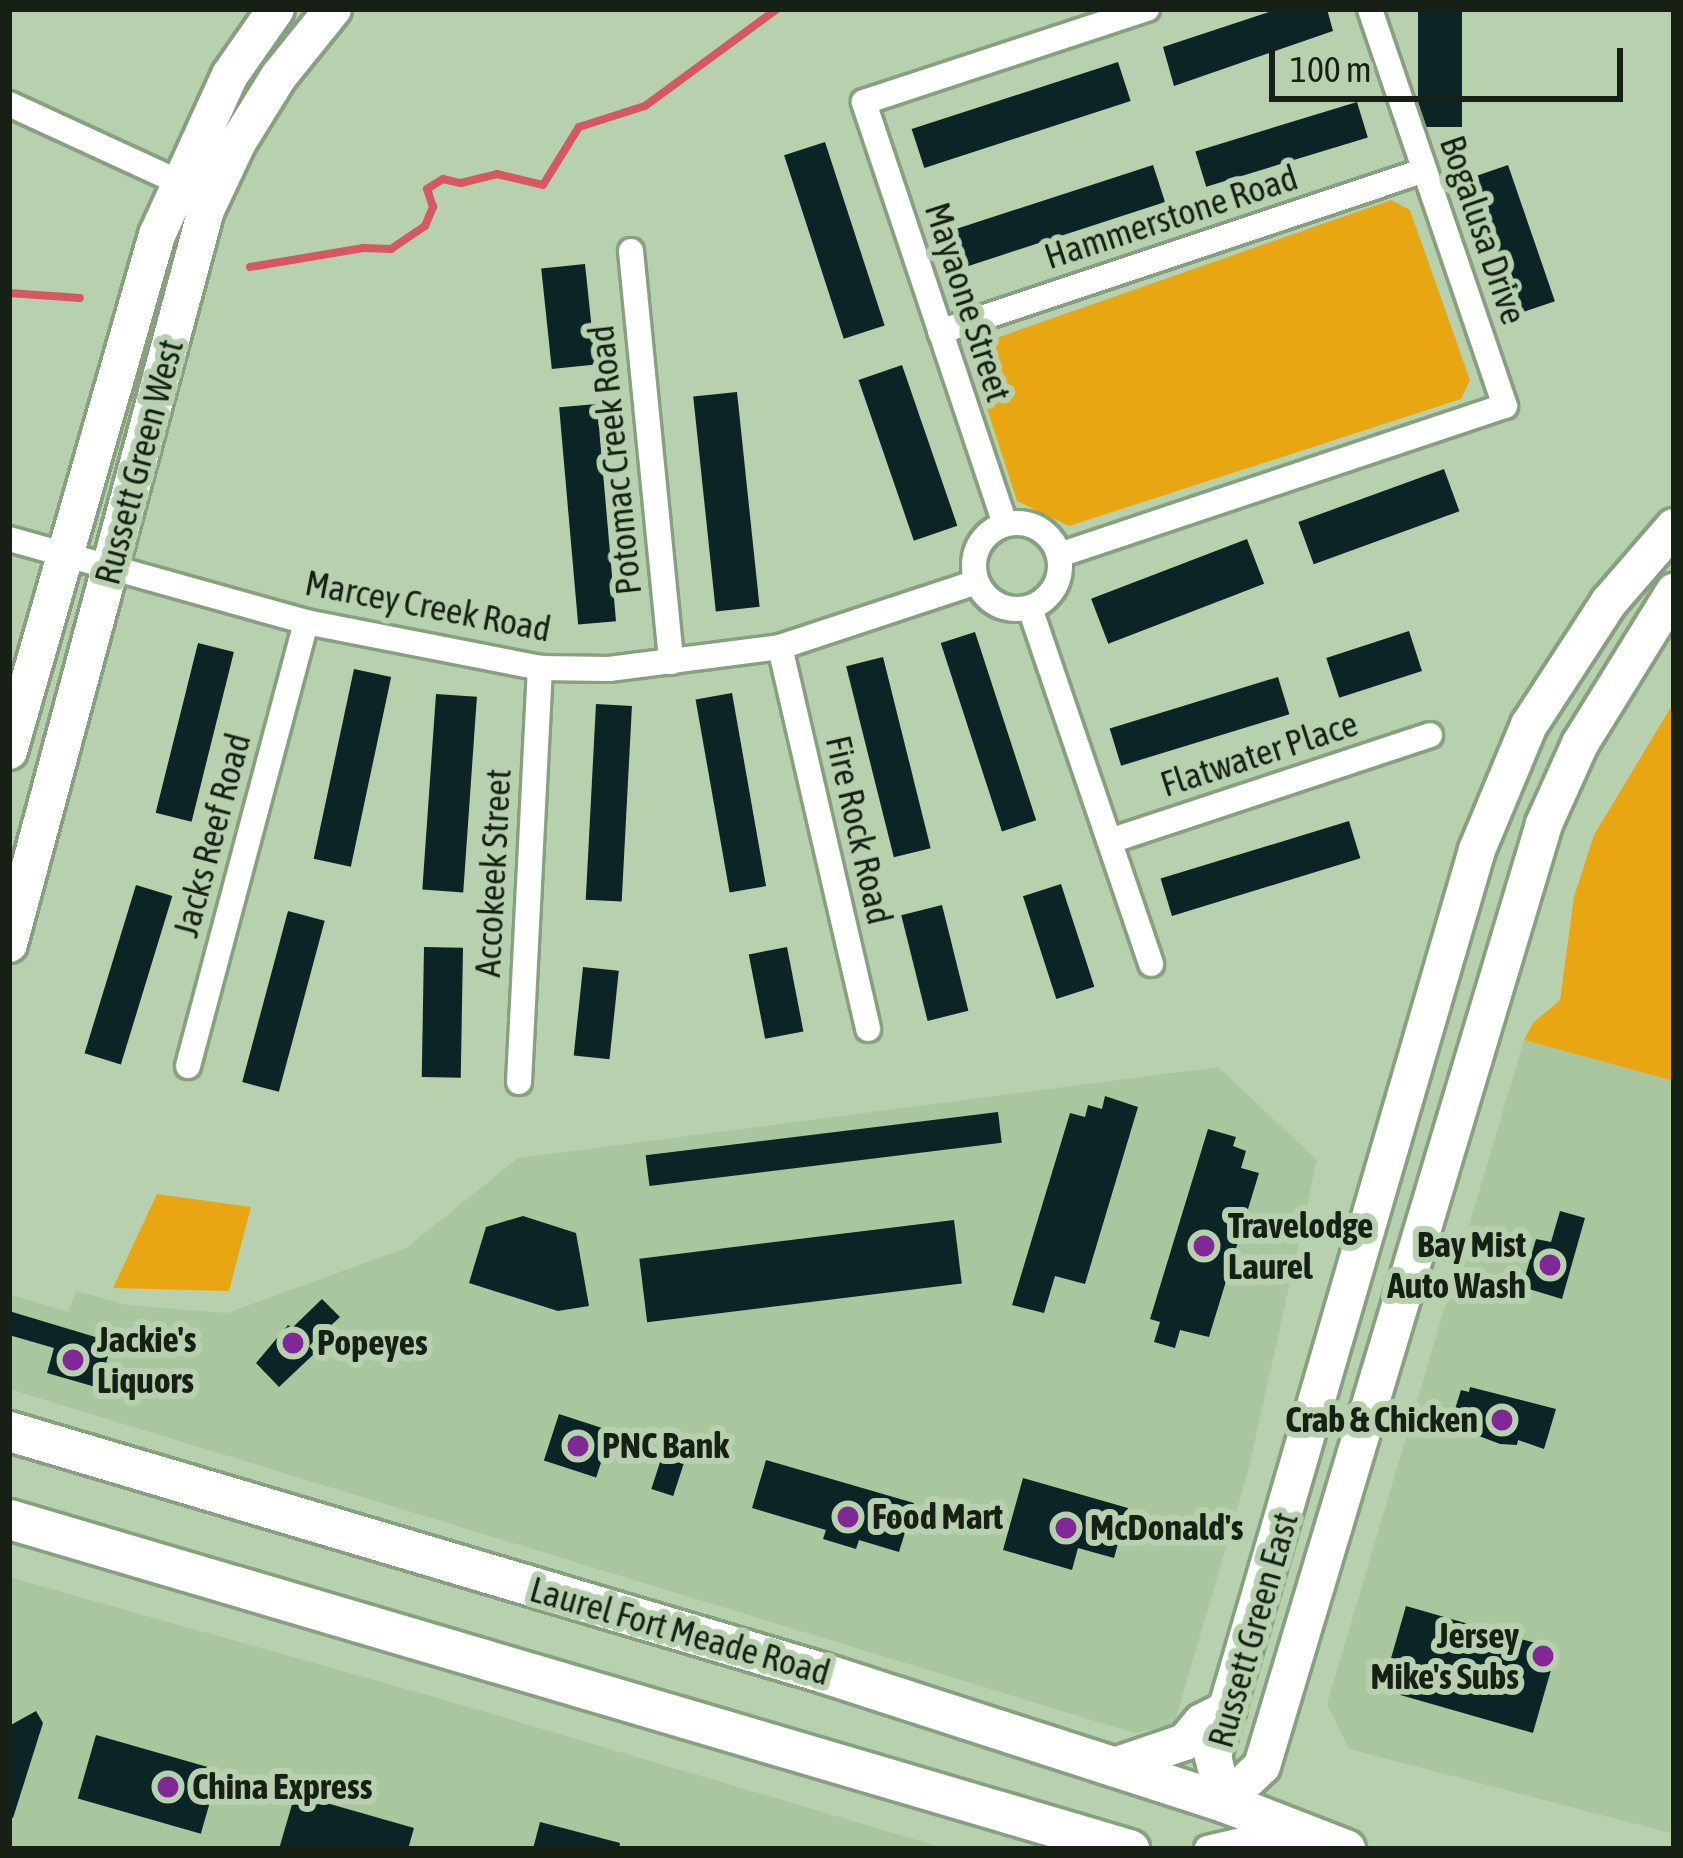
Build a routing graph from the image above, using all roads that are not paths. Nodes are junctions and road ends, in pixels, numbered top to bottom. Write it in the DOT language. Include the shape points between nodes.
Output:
graph roads {
  1 [pos="276,9"];
  2 [pos="333,9"];
  3 [pos="1147,9"];
  4 [pos="1370,9"];
  5 [pos="9,104"];
  6 [pos="1425,170"];
  7 [pos="178,182"];
  8 [pos="212,196"];
  9 [pos="631,251"];
  10 [pos="940,332"];
  11 [pos="1005,524"];
  12 [pos="1674,527"];
  13 [pos="9,539"];
  14 [pos="63,555"];
  15 [pos="1059,555"];
  16 [pos="112,568"];
  17 [pos="976,582"];
  18 [pos="1674,592"];
  19 [pos="1030,608"];
  20 [pos="306,622"];
  21 [pos="780,647"];
  22 [pos="671,662"];
  23 [pos="539,668"];
  24 [pos="1430,736"];
  25 [pos="9,751"];
  26 [pos="1109,841"];
  27 [pos="9,944"];
  28 [pos="1151,964"];
  29 [pos="868,1029"];
  30 [pos="188,1066"];
  31 [pos="519,1082"];
  32 [pos="9,1431"];
  33 [pos="9,1519"];
  34 [pos="1228,1709"];
  35 [pos="1114,1766"];
  36 [pos="1224,1802"];
  37 [pos="1207,1848"];
  38 [pos="1129,1849"];
  39 [pos="1273,1849"];
  40 [pos="1345,1849"];
  1 -- 7 [label="street, Russett Green West" via="230,75"];
  2 -- 8 [label="street, Russett Green West" via="279,76"];
  3 -- 10 [label="street, Mayaone Street" via="864,102"];
  4 -- 6 [label="street, Bogalusa Drive"];
  5 -- 7 [label="street"];
  6 -- 10 [label="street, Hammerstone Road"];
  6 -- 15 [label="street, Bogalusa Drive" via="1505,406"];
  7 -- 8 [label="street"];
  7 -- 14 [label="street, Russett Green West"];
  8 -- 16 [label="street, Russett Green West"];
  9 -- 22 [label="street, Potomac Creek Road"];
  10 -- 11 [label="street, Mayaone Street"];
  11 -- 15 [label="street" via="1044,532"];
  11 -- 17 [label="street" via="981,541"];
  12 -- 34 [label="street, Russett Green East" via="1609,602 1529,725 1477,850"];
  13 -- 14 [label="street, Marcey Creek Road"];
  14 -- 16 [label="street, Marcey Creek Road"];
  14 -- 25 [label="street, Russett Green West"];
  15 -- 19 [label="street" via="1052,593"];
  16 -- 20 [label="street, Marcey Creek Road"];
  16 -- 27 [label="street, Russett Green West"];
  17 -- 19 [label="street" via="1004,608"];
  17 -- 21 [label="street, Marcey Creek Road"];
  18 -- 36 [label="street, Russett Green East" via="1580,744 1544,824 1262,1766"];
  19 -- 26 [label="street"];
  20 -- 23 [label="street, Marcey Creek Road"];
  20 -- 30 [label="street, Jacks Reef Road"];
  21 -- 22 [label="street, Marcey Creek Road"];
  21 -- 29 [label="street, Fire Rock Road"];
  22 -- 23 [label="street, Marcey Creek Road"];
  23 -- 31 [label="street, Accokeek Street"];
  24 -- 26 [label="street, Flatwater Place"];
  26 -- 28 [label="street"];
  32 -- 35 [label="main road, Laurel Fort Meade Road"];
  33 -- 38 [label="main road"];
  34 -- 35 [label="street" via="1185,1742"];
  34 -- 36 [label="street, Russett Green East" via="1213,1756"];
  35 -- 36 [label="main road, Laurel Fort Meade Road"];
  36 -- 37 [label="street"];
  36 -- 40 [label="main road, Laurel Fort Meade Road"];
  37 -- 39 [label="street" via="1242,1840"];
}
